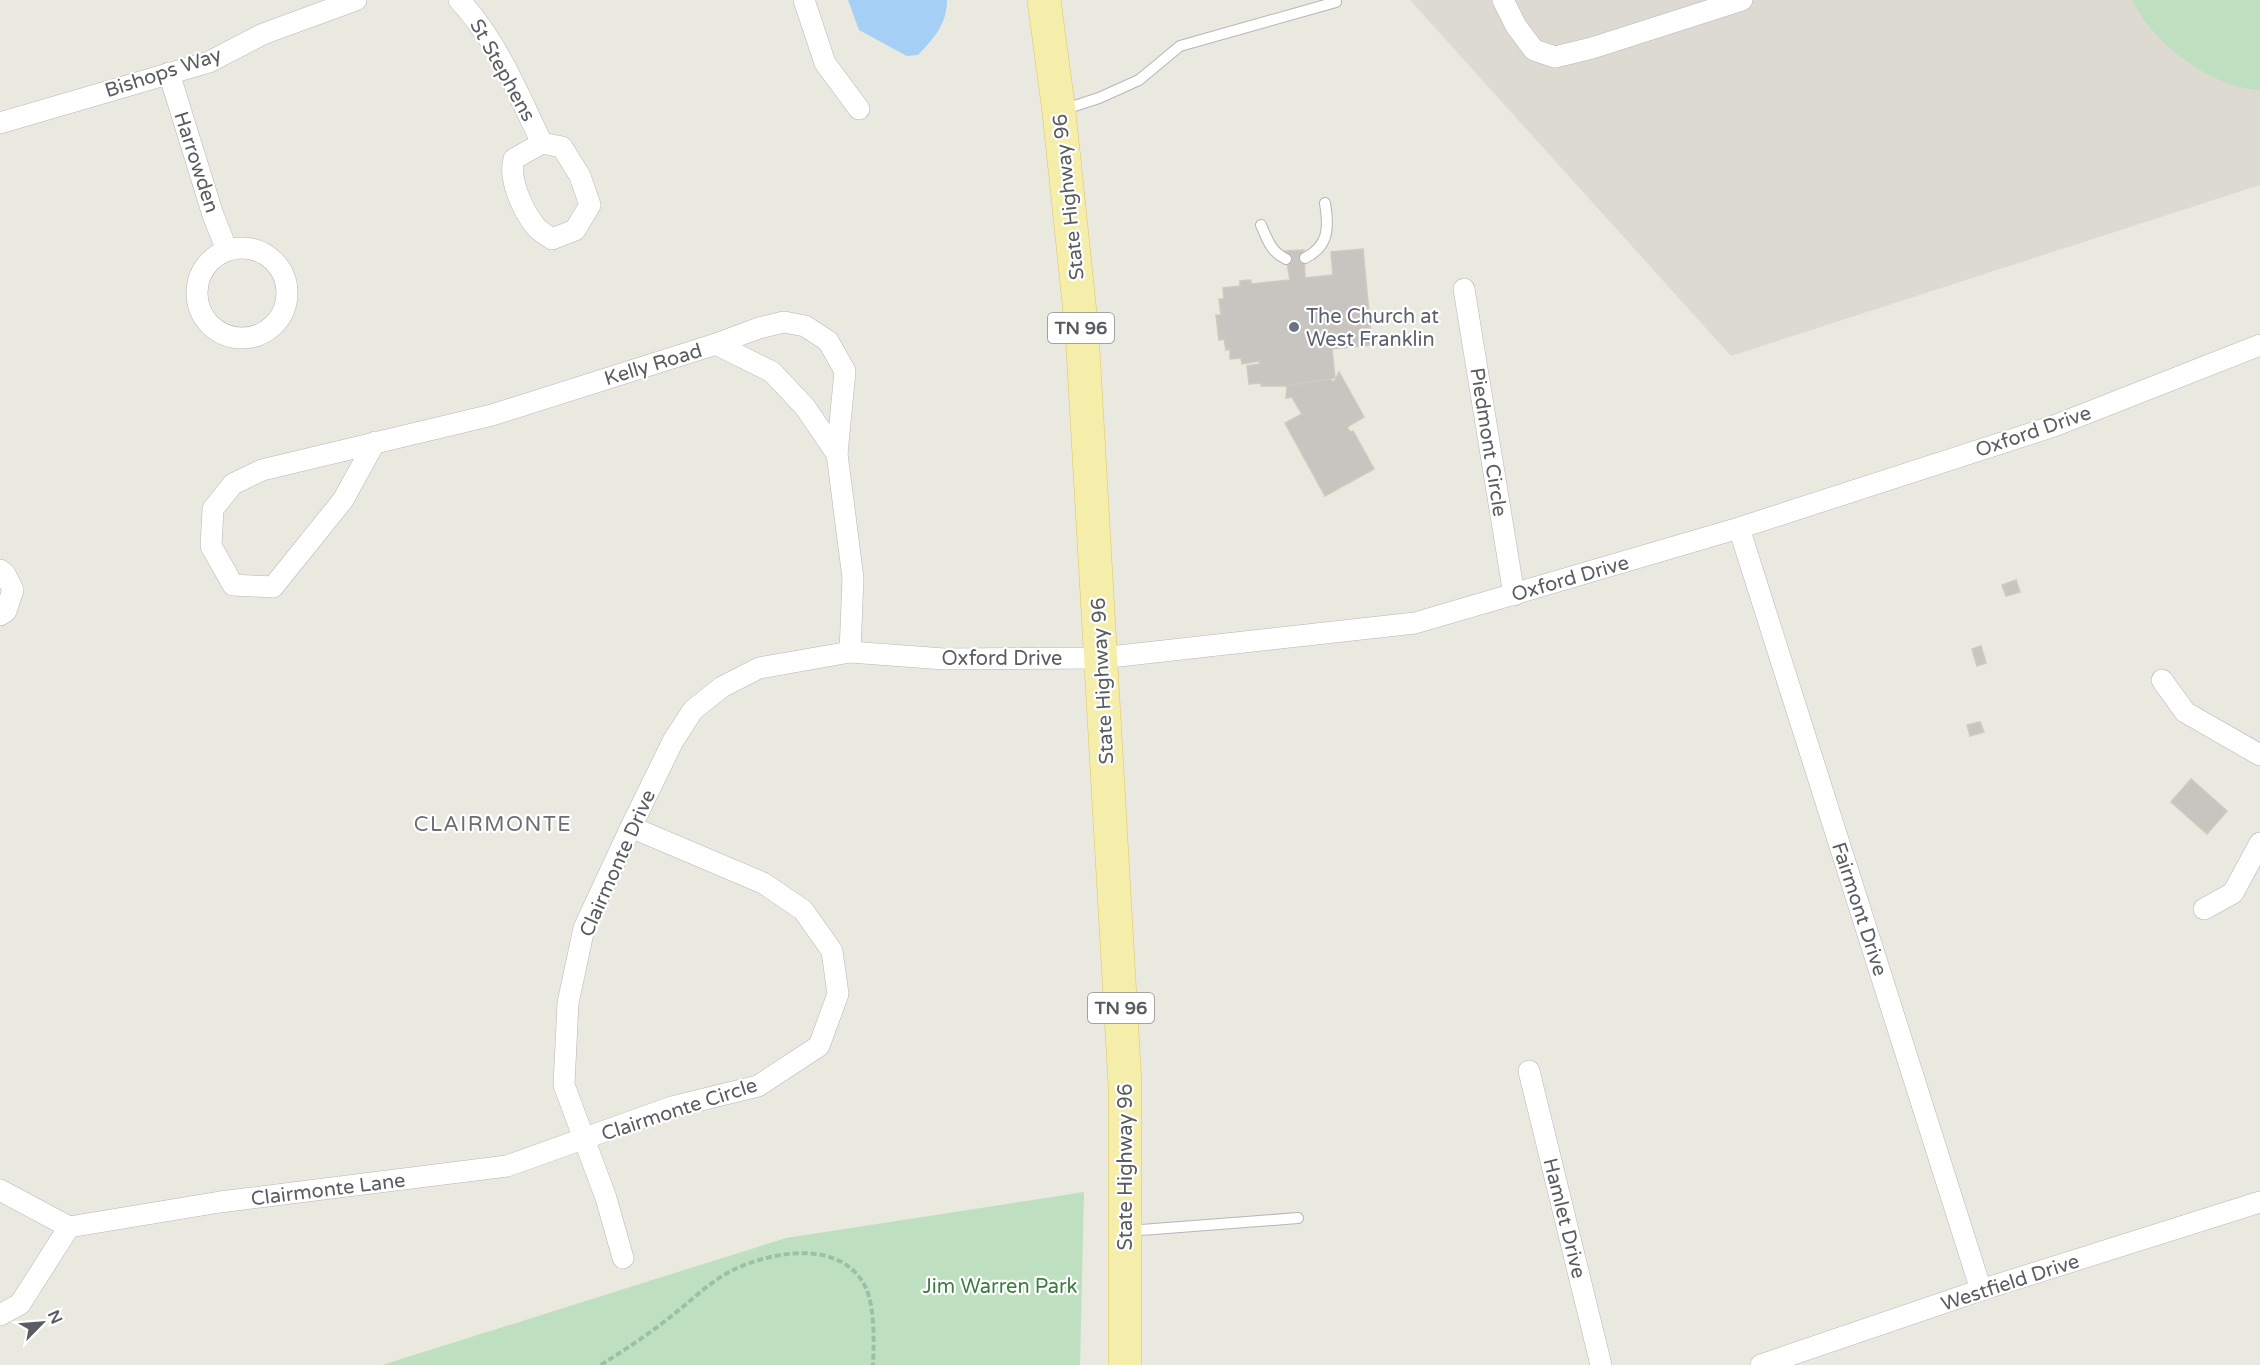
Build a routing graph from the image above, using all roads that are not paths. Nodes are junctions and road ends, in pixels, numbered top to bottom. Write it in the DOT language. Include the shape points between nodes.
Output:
graph roads {
  1 [pos="356,0"];
  2 [pos="459,0"];
  3 [pos="804,0"];
  4 [pos="1044,0"];
  5 [pos="1503,0"];
  6 [pos="1742,0"];
  7 [pos="1336,2"];
  8 [pos="169,73"];
  9 [pos="860,109"];
  10 [pos="1059,111"];
  11 [pos="0,123"];
  12 [pos="542,143"];
  13 [pos="1325,204"];
  14 [pos="1261,225"];
  15 [pos="227,250"];
  16 [pos="1305,258"];
  17 [pos="1286,259"];
  18 [pos="1464,289"];
  19 [pos="717,344"];
  20 [pos="2260,345"];
  21 [pos="375,442"];
  22 [pos="837,454"];
  23 [pos="1738,528"];
  24 [pos="0,570"];
  25 [pos="1514,595"];
  26 [pos="0,615"];
  27 [pos="850,652"];
  28 [pos="1101,657"];
  29 [pos="2162,680"];
  30 [pos="2260,755"];
  31 [pos="631,827"];
  32 [pos="2260,843"];
  33 [pos="2204,909"];
  34 [pos="1529,1071"];
  35 [pos="585,1140"];
  36 [pos="0,1190"];
  37 [pos="2260,1202"];
  38 [pos="1298,1218"];
  39 [pos="69,1227"];
  40 [pos="1125,1232"];
  41 [pos="623,1258"];
  42 [pos="1981,1290"];
  43 [pos="0,1315"];
  44 [pos="1125,1365"];
  45 [pos="1601,1365"];
  46 [pos="1761,1365"];
  1 -- 8 [label="street, Bishops Way" via="262,34 209,62"];
  2 -- 12 [label="street, St Stephens" via="478,20"];
  3 -- 9 [label="street" via="825,63"];
  4 -- 10 [label="main road, State Highway 96 / TN 96"];
  5 -- 6 [label="street" via="1534,50 1555,57"];
  7 -- 10 [label="lane" via="1180,46 1139,80"];
  8 -- 11 [label="street, Bishops Way"];
  8 -- 15 [label="street, Harrowden"];
  10 -- 28 [label="main road, State Highway 96 / TN 96" via="1082,332"];
  12 -- 12 [label="street, St Stephens" via="562,147 580,176 590,205 575,230 552,239 536,228 517,194 512,167 514,159"];
  13 -- 16 [label="lane" via="1326,237 1315,253"];
  14 -- 17 [label="lane" via="1277,255"];
  15 -- 15 [label="street" via="258,250 282,270 288,300 283,315 260,336 231,338 207,322 200,309 197,295 201,274 214,257"];
  18 -- 25 [label="street, Piedmont Circle"];
  19 -- 21 [label="street, Kelly Road" via="492,415"];
  19 -- 22 [label="street, Kelly Road" via="772,372 805,407"];
  19 -- 22 [label="street" via="784,322 805,326 828,341 845,371"];
  20 -- 23 [label="street, Oxford Drive" via="2054,426"];
  21 -- 21 [label="street, Kelly Road" via="262,470 233,484 213,509 211,546 233,585 273,587 343,500"];
  22 -- 27 [label="street, Kelly Road" via="853,578"];
  23 -- 25 [label="street, Oxford Drive"];
  23 -- 42 [label="street, Fairmont Drive"];
  24 -- 26 [label="street" via="13,590 6,611"];
  25 -- 28 [label="street, Oxford Drive" via="1415,622"];
  27 -- 28 [label="street, Oxford Drive" via="944,658"];
  27 -- 31 [label="street, Clairmonte Drive" via="759,668 722,687 693,710 673,741"];
  28 -- 40 [label="main road, State Highway 96 / TN 96" via="1125,1085"];
  29 -- 30 [label="street" via="2185,712"];
  31 -- 35 [label="street, Clairmonte Drive" via="584,928 568,1003 564,1085"];
  31 -- 35 [label="street, Clairmonte Circle" via="763,883 803,910 832,951 838,994 819,1046 758,1086 672,1107"];
  32 -- 33 [label="street" via="2233,893"];
  34 -- 45 [label="street, Hamlet Drive"];
  35 -- 39 [label="street, Clairmonte Lane" via="507,1166 220,1202"];
  35 -- 41 [label="street, Clairmonte Drive"];
  36 -- 39 [label="street"];
  37 -- 42 [label="street, Westfield Drive"];
  38 -- 40 [label="lane"];
  39 -- 43 [label="street" via="20,1304"];
  40 -- 44 [label="main road, State Highway 96 / TN 96"];
  42 -- 46 [label="street, Westfield Drive"];
}
